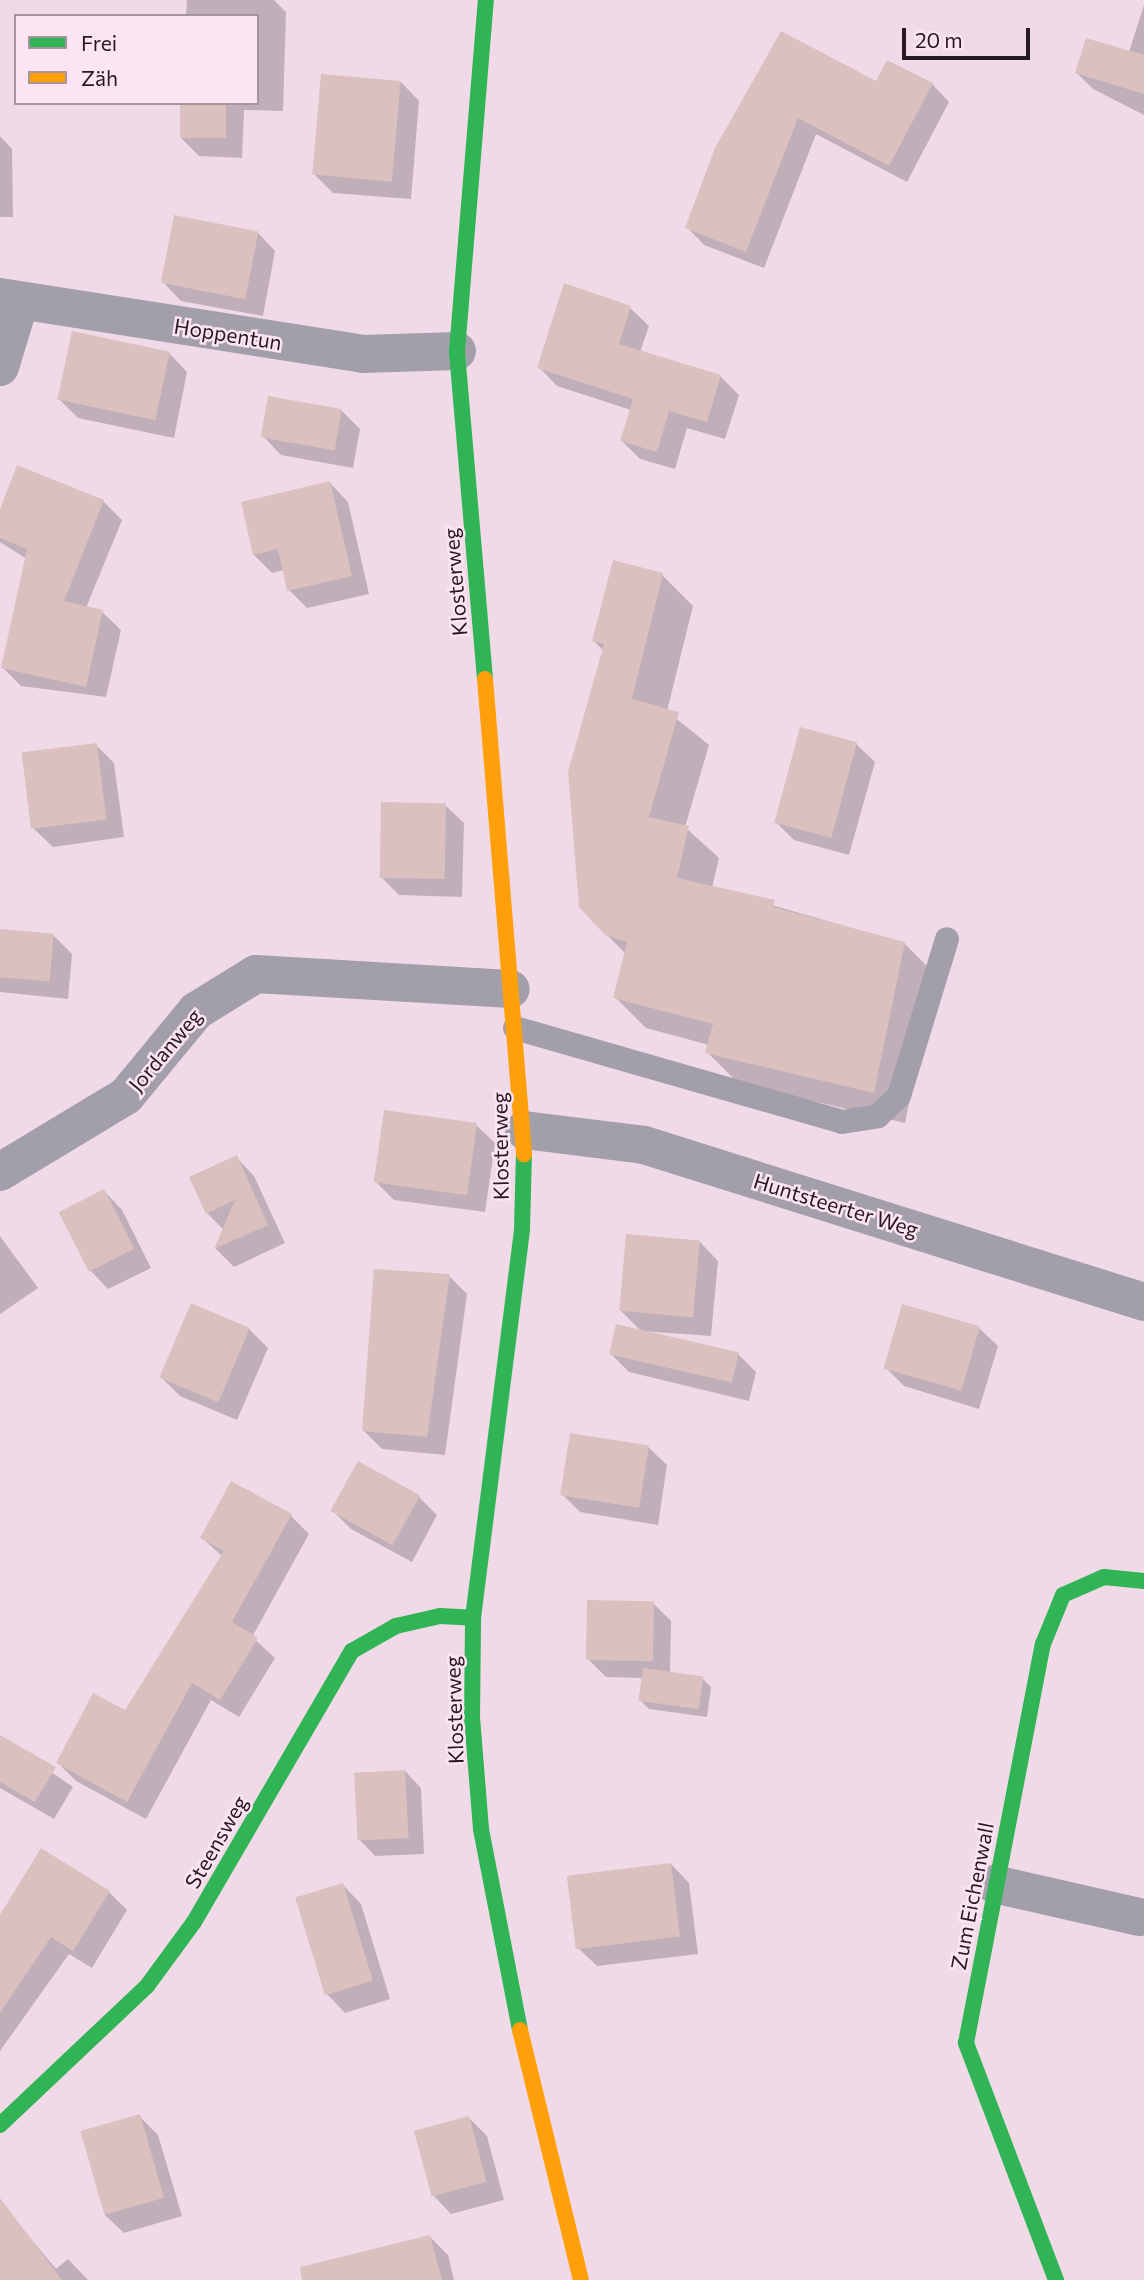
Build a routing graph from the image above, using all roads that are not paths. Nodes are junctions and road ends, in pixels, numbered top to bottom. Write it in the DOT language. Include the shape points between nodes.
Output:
graph roads {
  1 [pos="486,0"];
  2 [pos="10,299"];
  3 [pos="457,351"];
  4 [pos="0,367"];
  5 [pos="947,939"];
  6 [pos="511,989"];
  7 [pos="515,1028"];
  8 [pos="524,1130"];
  9 [pos="0,1172"];
  10 [pos="1144,1302"];
  11 [pos="1144,1581"];
  12 [pos="473,1618"];
  13 [pos="994,1884"];
  14 [pos="1139,1917"];
  15 [pos="0,2126"];
  16 [pos="581,2280"];
  17 [pos="1056,2280"];
  1 -- 3 [label="street, Klosterweg"];
  2 -- 3 [label="street, Hoppentun" via="363,355"];
  2 -- 4 [label="street"];
  3 -- 6 [label="street, Klosterweg"];
  5 -- 7 [label="lane" via="899,1096 878,1116 842,1122"];
  6 -- 7 [label="street, Klosterweg"];
  6 -- 9 [label="street, Jordanweg" via="256,974 196,1011 126,1096"];
  7 -- 8 [label="street, Klosterweg"];
  8 -- 10 [label="street, Huntsteerter Weg" via="644,1145"];
  8 -- 12 [label="street, Klosterweg" via="522,1229"];
  11 -- 13 [label="street, Zum Eichenwall" via="1104,1577 1063,1595 1043,1644"];
  12 -- 15 [label="street, Steensweg" via="440,1616 396,1626 352,1651 194,1922 147,1986"];
  12 -- 16 [label="street, Klosterweg" via="481,1829 511,1993"];
  13 -- 14 [label="street"];
  13 -- 17 [label="street, Zum Eichenwall" via="966,2043"];
}
